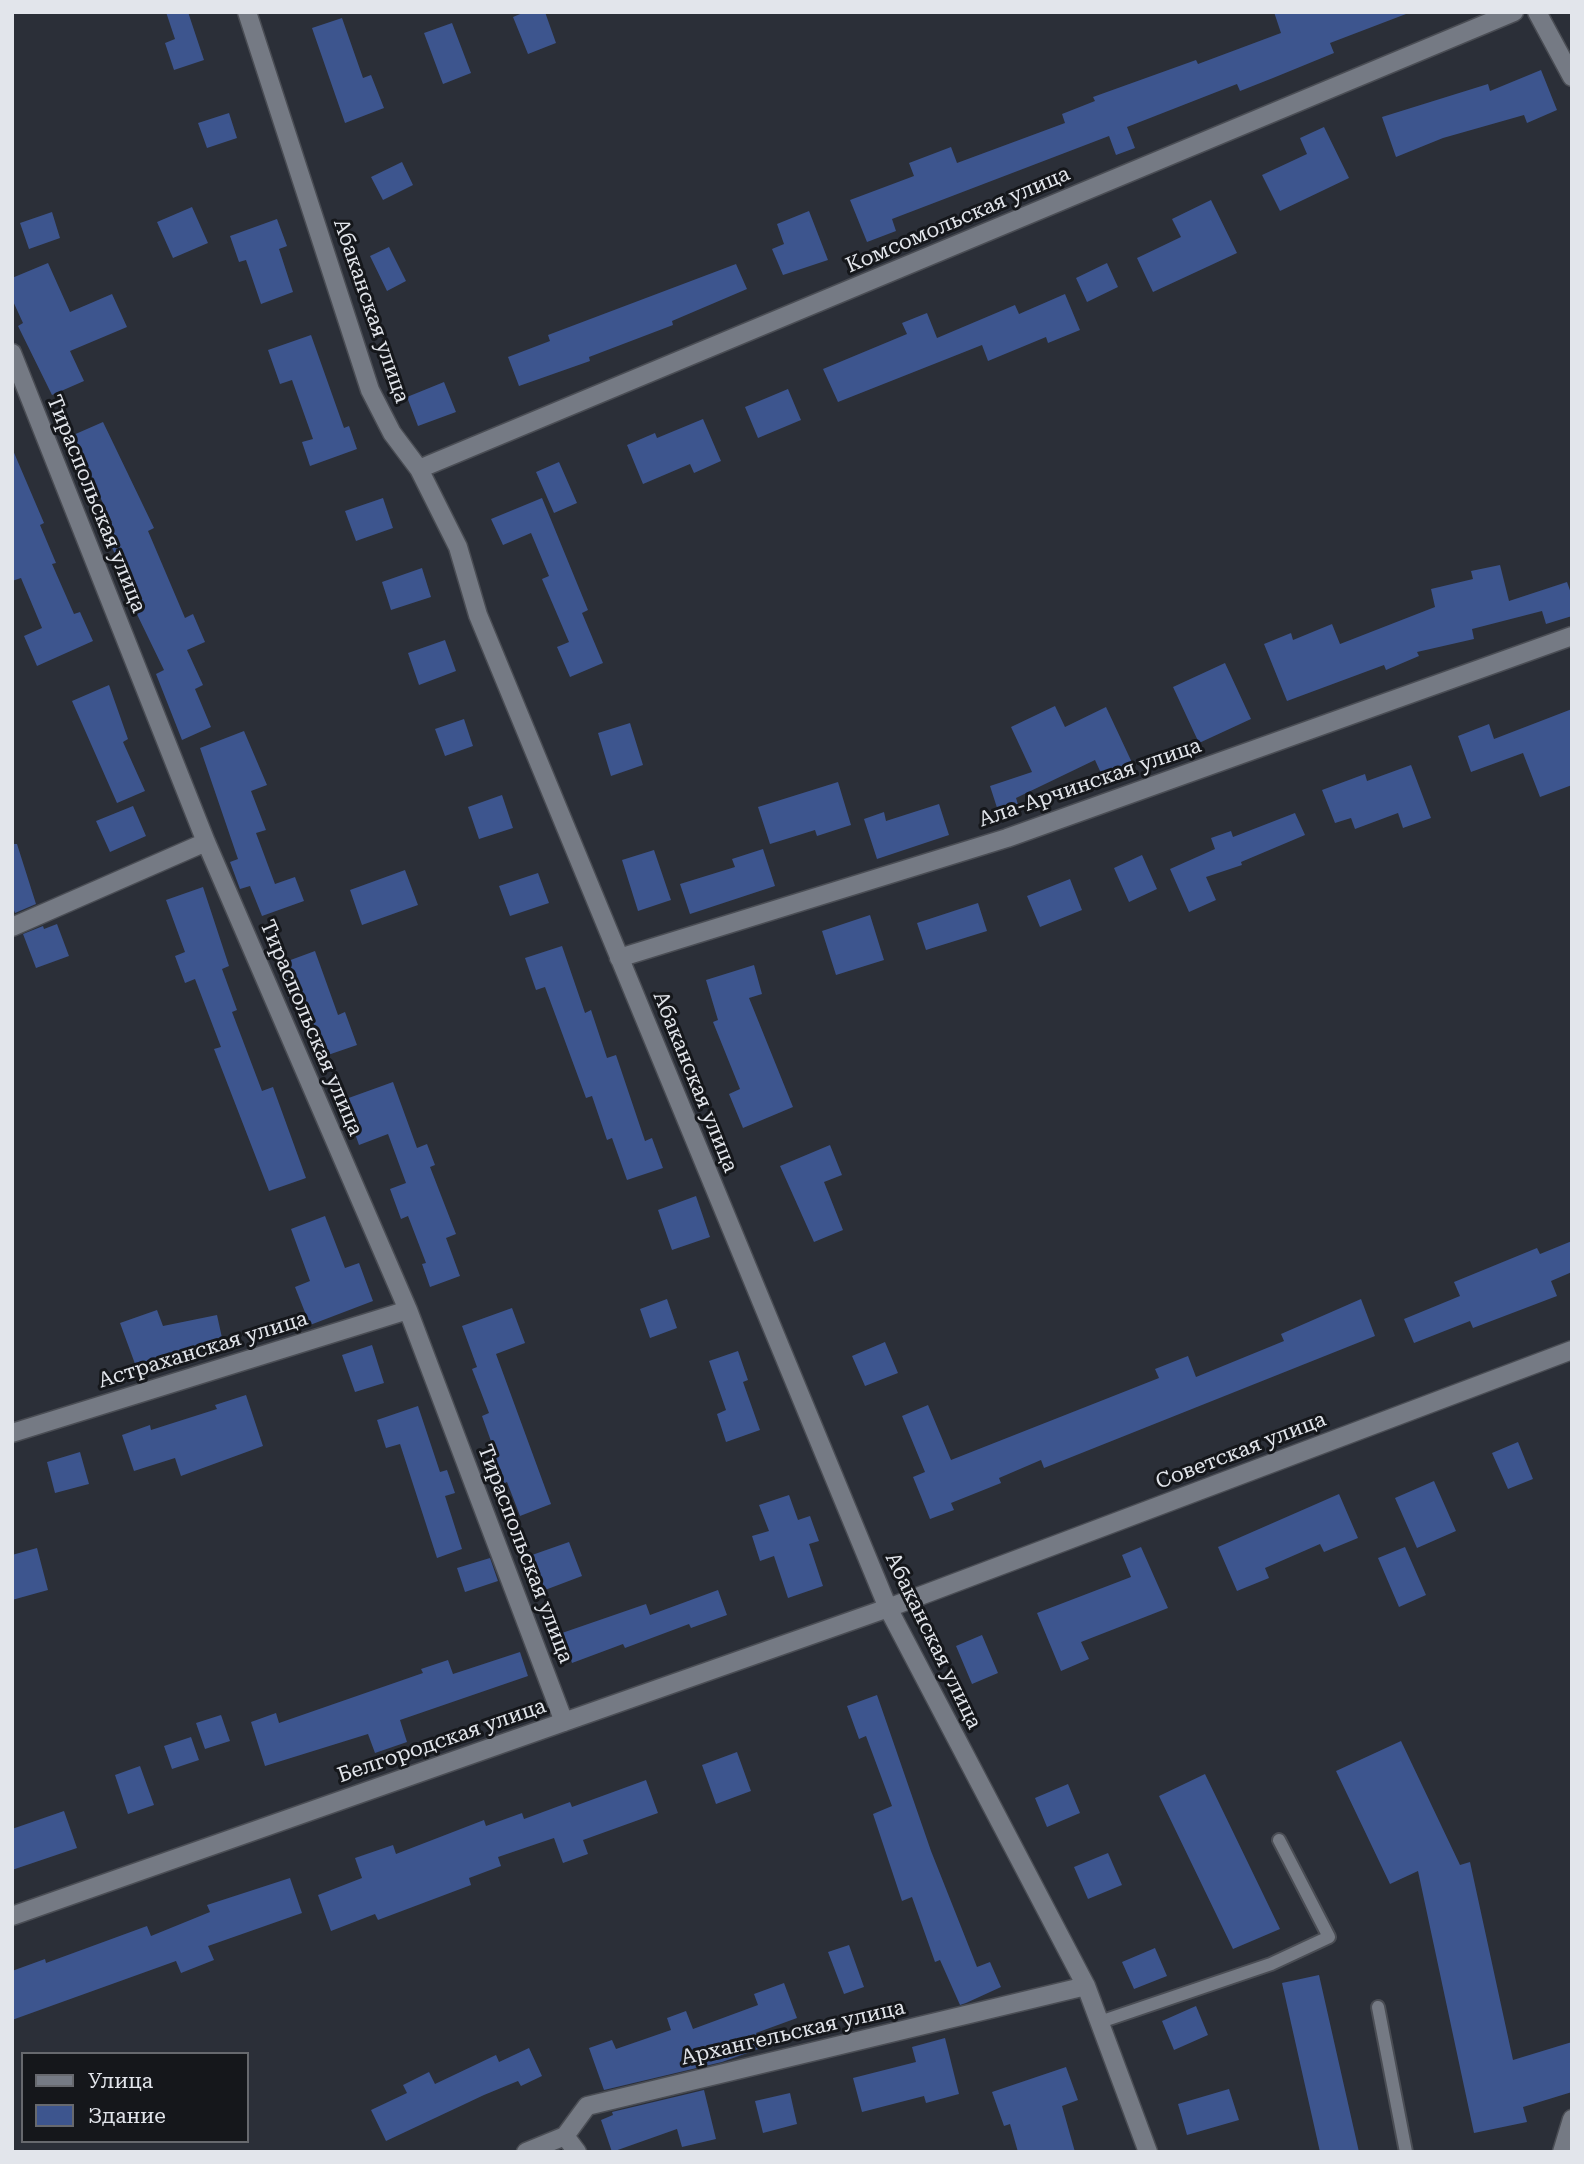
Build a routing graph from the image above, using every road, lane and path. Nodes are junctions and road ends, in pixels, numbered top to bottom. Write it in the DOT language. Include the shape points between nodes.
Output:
graph roads {
  1 [pos="247,12"];
  2 [pos="1514,12"];
  3 [pos="1537,12"];
  4 [pos="1572,77"];
  5 [pos="12,353"];
  6 [pos="419,469"];
  7 [pos="1572,636"];
  8 [pos="206,842"];
  9 [pos="12,927"];
  10 [pos="619,958"];
  11 [pos="408,1310"];
  12 [pos="1572,1350"];
  13 [pos="12,1433"];
  14 [pos="888,1608"];
  15 [pos="564,1722"];
  16 [pos="1279,1840"];
  17 [pos="12,1916"];
  18 [pos="1086,1986"];
  19 [pos="1378,2007"];
  20 [pos="1100,2022"];
  21 [pos="1572,2119"];
  22 [pos="565,2136"];
  23 [pos="526,2152"];
  24 [pos="578,2152"];
  25 [pos="1148,2152"];
  26 [pos="1406,2152"];
  27 [pos="1562,2152"];
  1 -- 6 [label="street, Абаканская улица" via="370,390 391,433"];
  2 -- 6 [label="street, Комсомольская улица"];
  3 -- 4 [label="street"];
  5 -- 8 [label="street, Тираспольская улица"];
  6 -- 10 [label="street, Абаканская улица" via="458,547 478,615"];
  7 -- 10 [label="street, Ала-Арчинская улица" via="1007,838"];
  8 -- 9 [label="street"];
  8 -- 11 [label="street, Тираспольская улица"];
  10 -- 14 [label="street, Абаканская улица"];
  11 -- 13 [label="street, Астраханская улица"];
  11 -- 15 [label="street, Тираспольская улица"];
  12 -- 14 [label="street, Советская улица"];
  14 -- 15 [label="street, Белгородская улица"];
  14 -- 18 [label="street, Абаканская улица"];
  15 -- 17 [label="street, Белгородская улица"];
  16 -- 20 [label="lane" via="1329,1937 1271,1964"];
  18 -- 20 [label="street, Абаканская улица"];
  18 -- 22 [label="street, Архангельская улица" via="587,2106"];
  19 -- 26 [label="lane"];
  20 -- 25 [label="street, Абаканская улица"];
  21 -- 27 [label="street"];
  22 -- 23 [label="street"];
  22 -- 24 [label="street"];
}
